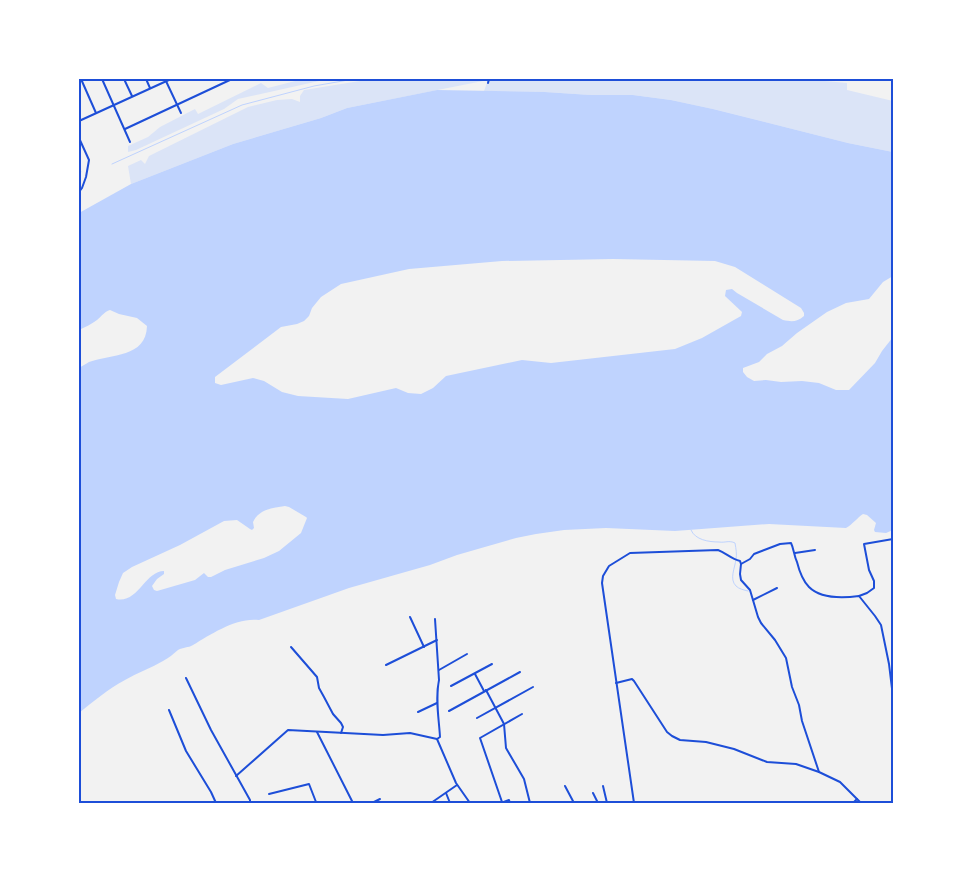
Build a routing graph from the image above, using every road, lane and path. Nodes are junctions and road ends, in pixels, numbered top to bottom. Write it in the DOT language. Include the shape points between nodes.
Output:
graph roads {
  1 [pos="81,79"];
  2 [pos="102,79"];
  3 [pos="124,79"];
  4 [pos="146,79"];
  5 [pos="171,79"];
  6 [pos="232,79"];
  7 [pos="489,79"];
  8 [pos="166,80"];
  9 [pos="488,84"];
  10 [pos="150,88"];
  11 [pos="132,96"];
  12 [pos="114,105"];
  13 [pos="177,105"];
  14 [pos="96,113"];
  15 [pos="181,113"];
  16 [pos="79,121"];
  17 [pos="125,129"];
  18 [pos="79,138"];
  19 [pos="130,142"];
  20 [pos="79,192"];
  21 [pos="893,539"];
  22 [pos="864,540"];
  23 [pos="864,544"];
  24 [pos="816,550"];
  25 [pos="795,553"];
  26 [pos="741,564"];
  27 [pos="777,588"];
  28 [pos="859,596"];
  29 [pos="753,600"];
  30 [pos="410,616"];
  31 [pos="435,619"];
  32 [pos="436,640"];
  33 [pos="292,647"];
  34 [pos="424,647"];
  35 [pos="467,654"];
  36 [pos="893,663"];
  37 [pos="492,664"];
  38 [pos="889,664"];
  39 [pos="386,665"];
  40 [pos="439,670"];
  41 [pos="520,672"];
  42 [pos="474,673"];
  43 [pos="186,678"];
  44 [pos="616,683"];
  45 [pos="451,686"];
  46 [pos="533,687"];
  47 [pos="486,691"];
  48 [pos="893,697"];
  49 [pos="437,703"];
  50 [pos="496,708"];
  51 [pos="169,710"];
  52 [pos="448,711"];
  53 [pos="418,712"];
  54 [pos="522,714"];
  55 [pos="477,718"];
  56 [pos="504,724"];
  57 [pos="317,732"];
  58 [pos="341,733"];
  59 [pos="437,739"];
  60 [pos="819,772"];
  61 [pos="236,776"];
  62 [pos="457,785"];
  63 [pos="565,786"];
  64 [pos="603,786"];
  65 [pos="446,793"];
  66 [pos="593,793"];
  67 [pos="269,794"];
  68 [pos="380,799"];
  69 [pos="857,799"];
  70 [pos="216,803"];
  71 [pos="250,803"];
  72 [pos="315,803"];
  73 [pos="353,803"];
  74 [pos="372,803"];
  75 [pos="431,803"];
  76 [pos="450,803"];
  77 [pos="470,803"];
  78 [pos="501,803"];
  79 [pos="510,803"];
  80 [pos="530,803"];
  81 [pos="574,803"];
  82 [pos="598,803"];
  83 [pos="607,803"];
  84 [pos="634,803"];
  85 [pos="853,803"];
  86 [pos="861,803"];
  1 -- 14 [label="street"];
  2 -- 12 [label="street"];
  3 -- 11 [label="street"];
  4 -- 10 [label="street"];
  5 -- 8 [label="street"];
  6 -- 13 [label="street"];
  7 -- 9 [label="street"];
  8 -- 10 [label="street"];
  8 -- 13 [label="street"];
  10 -- 11 [label="street"];
  11 -- 12 [label="street"];
  12 -- 14 [label="street"];
  12 -- 17 [label="street"];
  13 -- 15 [label="street"];
  13 -- 17 [label="street"];
  14 -- 16 [label="street"];
  17 -- 19 [label="street"];
  18 -- 20 [label="street" via="89,160"];
  21 -- 23 [label="street"];
  22 -- 23 [label="street"];
  23 -- 28 [label="street" via="874,588"];
  24 -- 25 [label="street"];
  25 -- 26 [label="street" via="791,543 780,544 754,554"];
  25 -- 28 [label="street" via="803,579 809,587 835,597"];
  26 -- 29 [label="street" via="742,580"];
  26 -- 44 [label="street" via="718,550 630,553 608,566 602,583"];
  27 -- 29 [label="street"];
  28 -- 38 [label="street" via="880,625"];
  29 -- 60 [label="street" via="761,623 786,658"];
  30 -- 34 [label="street"];
  31 -- 32 [label="street"];
  32 -- 34 [label="street"];
  32 -- 40 [label="street"];
  33 -- 58 [label="street" via="317,677 319,688 343,727"];
  34 -- 39 [label="street"];
  35 -- 40 [label="street"];
  36 -- 38 [label="street"];
  37 -- 42 [label="street"];
  38 -- 48 [label="street"];
  40 -- 49 [label="street"];
  41 -- 47 [label="street"];
  42 -- 45 [label="street"];
  42 -- 47 [label="street"];
  43 -- 61 [label="street"];
  44 -- 60 [label="street" via="634,680 667,732 680,740 706,742 767,762 796,764"];
  44 -- 84 [label="street"];
  46 -- 50 [label="street"];
  47 -- 50 [label="street"];
  47 -- 52 [label="street"];
  49 -- 53 [label="street"];
  49 -- 59 [label="street" via="440,737"];
  50 -- 55 [label="street"];
  50 -- 56 [label="street"];
  51 -- 70 [label="street" via="186,751"];
  54 -- 56 [label="street"];
  56 -- 78 [label="street" via="480,738"];
  56 -- 80 [label="street" via="506,748 524,779"];
  57 -- 58 [label="street"];
  57 -- 61 [label="street" via="288,730"];
  57 -- 73 [label="street"];
  58 -- 59 [label="street" via="410,733"];
  59 -- 62 [label="street"];
  60 -- 69 [label="street" via="840,782"];
  61 -- 71 [label="street"];
  62 -- 65 [label="street"];
  62 -- 77 [label="street"];
  63 -- 81 [label="street"];
  64 -- 83 [label="street"];
  65 -- 75 [label="street"];
  65 -- 76 [label="street"];
  66 -- 82 [label="street"];
  67 -- 72 [label="street" via="309,784"];
  68 -- 74 [label="street"];
  69 -- 85 [label="street"];
  69 -- 86 [label="street"];
  78 -- 79 [label="street" via="509,800"];
}
